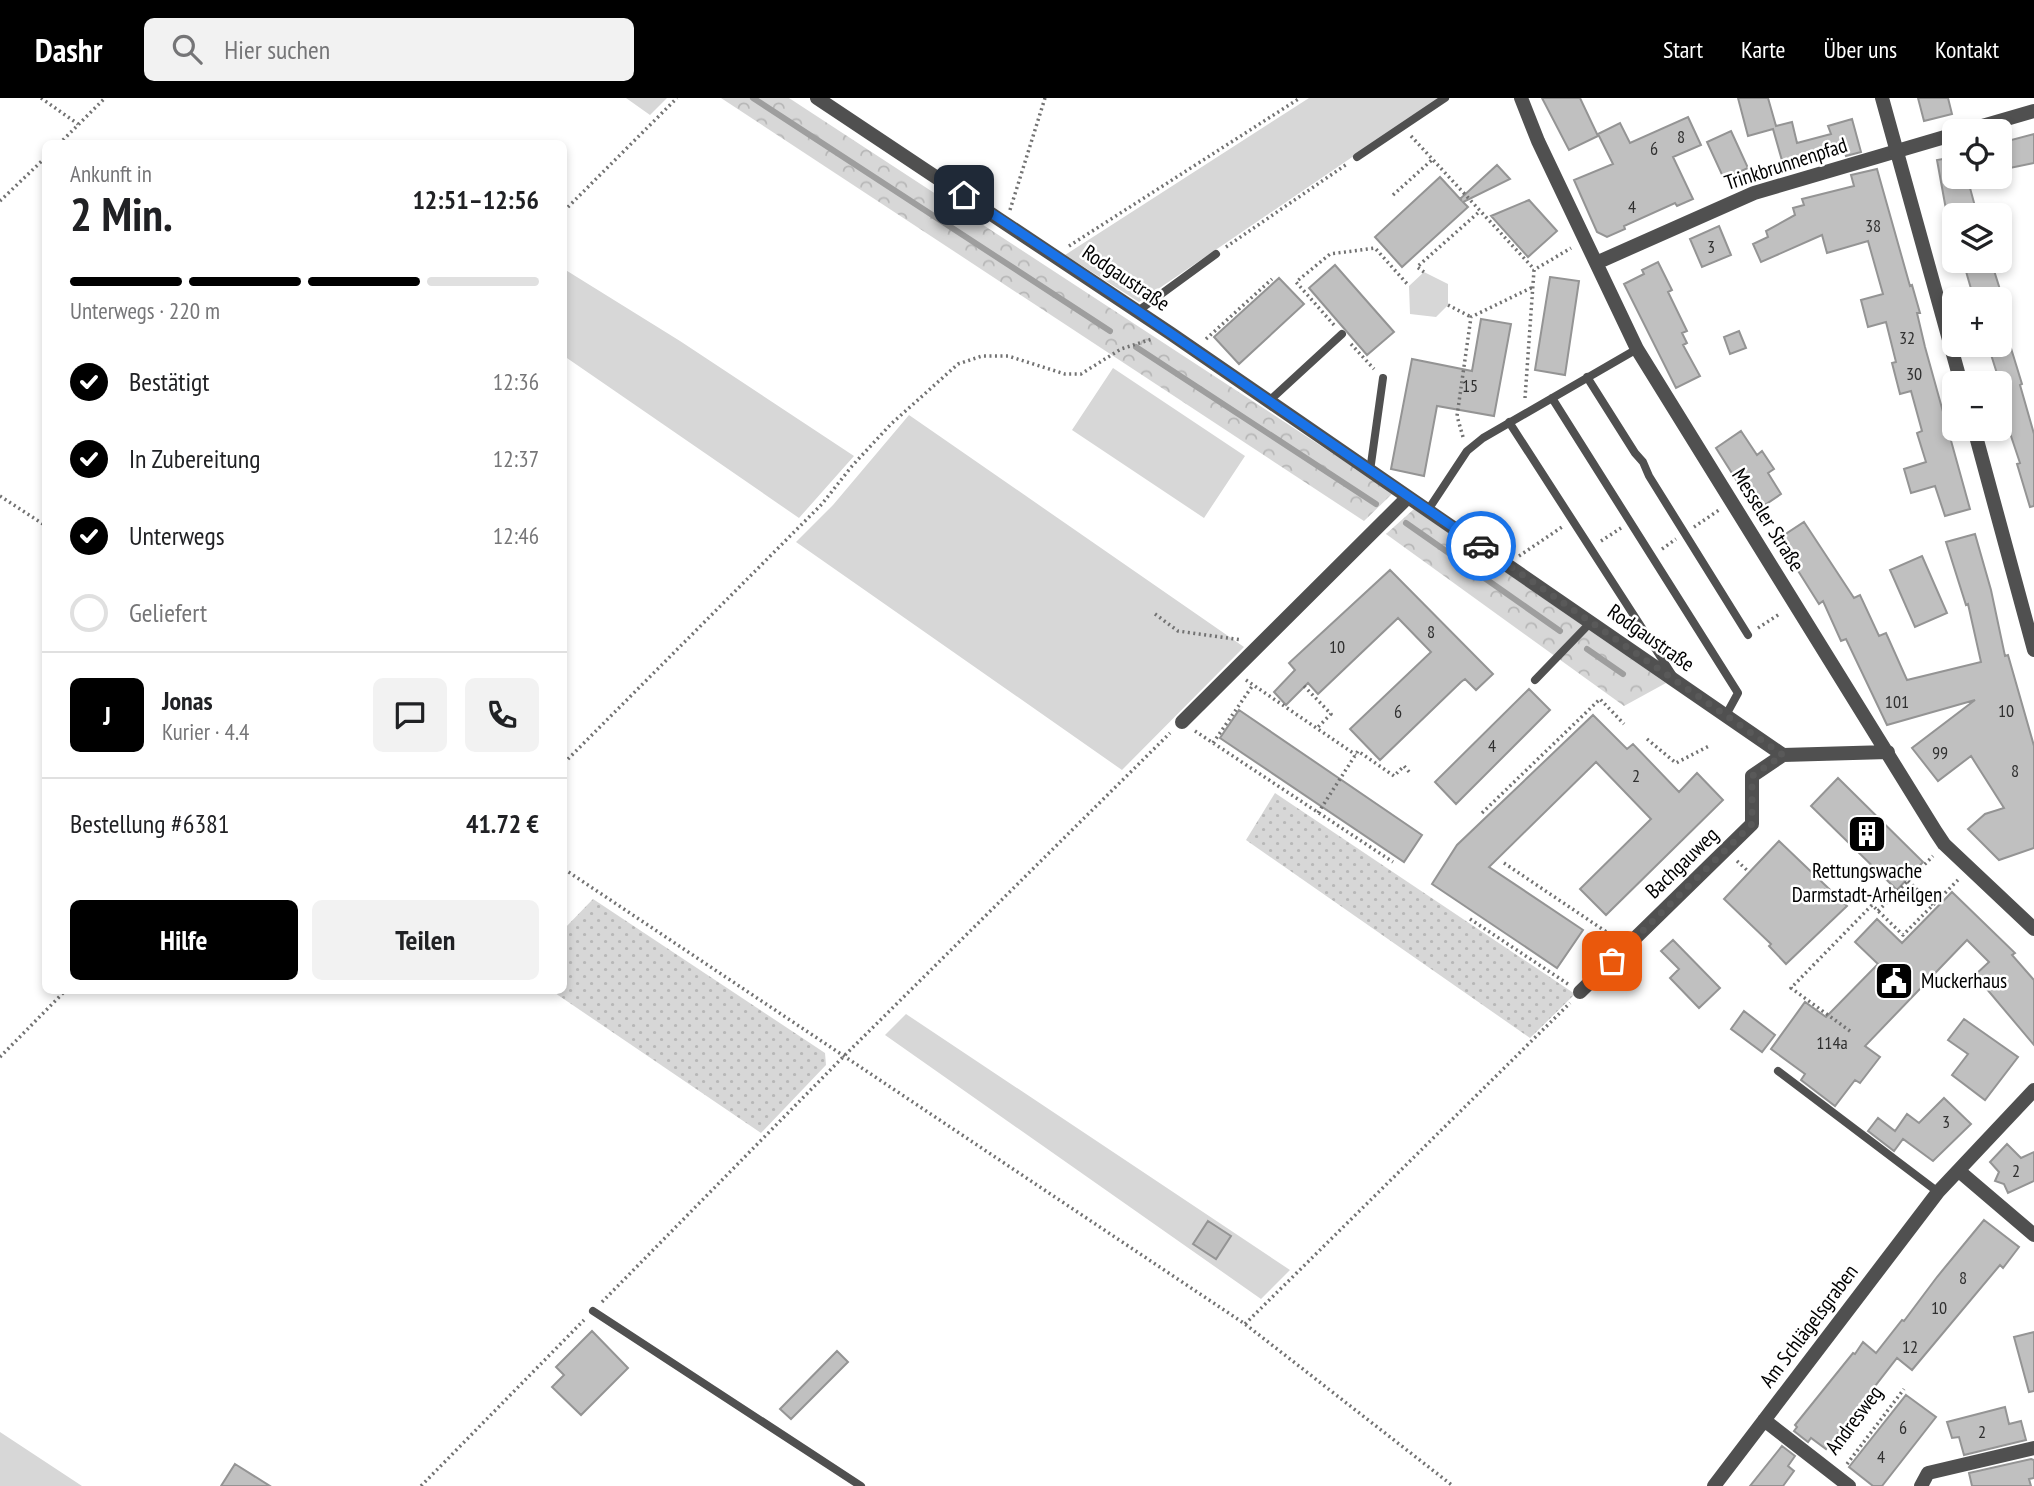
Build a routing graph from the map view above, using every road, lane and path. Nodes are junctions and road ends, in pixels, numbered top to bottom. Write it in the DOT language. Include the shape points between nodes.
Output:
graph roads {
  1 [pos="41,98"];
  2 [pos="105,98"];
  3 [pos="677,98"];
  4 [pos="817,98"];
  5 [pos="1045,98"];
  6 [pos="1300,98"];
  7 [pos="1445,98"];
  8 [pos="1521,98"];
  9 [pos="1882,98"];
  10 [pos="2034,111"];
  11 [pos="2006,119"];
  12 [pos="78,124"];
  13 [pos="1402,127"];
  14 [pos="1942,138"];
  15 [pos="63,140"];
  16 [pos="1896,152"];
  17 [pos="1357,157"];
  18 [pos="1433,159"];
  19 [pos="42,160"];
  20 [pos="1393,195"];
  21 [pos="0,201"];
  22 [pos="567,208"];
  23 [pos="1479,212"];
  24 [pos="1006,223"];
  25 [pos="1584,240"];
  26 [pos="1216,254"];
  27 [pos="1055,255"];
  28 [pos="1596,263"];
  29 [pos="1534,270"];
  30 [pos="1424,272"];
  31 [pos="1272,279"];
  32 [pos="1409,286"];
  33 [pos="1532,288"];
  34 [pos="1448,305"];
  35 [pos="1138,311"];
  36 [pos="1471,317"];
  37 [pos="1170,333"];
  38 [pos="1342,334"];
  39 [pos="1637,349"];
  40 [pos="1195,350"];
  41 [pos="1958,371"];
  42 [pos="1587,377"];
  43 [pos="1383,378"];
  44 [pos="1552,398"];
  45 [pos="1269,401"];
  46 [pos="1524,414"];
  47 [pos="1509,422"];
  48 [pos="1977,441"];
  49 [pos="1467,451"];
  50 [pos="1370,471"];
  51 [pos="0,496"];
  52 [pos="1408,497"];
  53 [pos="1428,510"];
  54 [pos="1572,519"];
  55 [pos="1630,522"];
  56 [pos="42,523"];
  57 [pos="1590,547"];
  58 [pos="1506,564"];
  59 [pos="1796,603"];
  60 [pos="1155,614"];
  61 [pos="1591,622"];
  62 [pos="1748,635"];
  63 [pos="1261,643"];
  64 [pos="2034,650"];
  65 [pos="1233,671"];
  66 [pos="1535,680"];
  67 [pos="1677,682"];
  68 [pos="1253,685"];
  69 [pos="1304,687"];
  70 [pos="1726,715"];
  71 [pos="1182,722"];
  72 [pos="1624,724"];
  73 [pos="1317,728"];
  74 [pos="1647,739"];
  75 [pos="1213,743"];
  76 [pos="1709,746"];
  77 [pos="1888,752"];
  78 [pos="1356,755"];
  79 [pos="1783,755"];
  80 [pos="567,760"];
  81 [pos="1411,774"];
  82 [pos="1318,813"];
  83 [pos="1482,813"];
  84 [pos="1944,844"];
  85 [pos="1392,862"];
  86 [pos="1504,863"];
  87 [pos="1969,868"];
  88 [pos="567,871"];
  89 [pos="1908,881"];
  90 [pos="1933,905"];
  91 [pos="1878,911"];
  92 [pos="1470,919"];
  93 [pos="2034,929"];
  94 [pos="1628,946"];
  95 [pos="1580,992"];
  96 [pos="62,994"];
  97 [pos="1850,1031"];
  98 [pos="0,1057"];
  99 [pos="843,1057"];
  100 [pos="1778,1071"];
  101 [pos="2034,1090"];
  102 [pos="1959,1171"];
  103 [pos="1938,1192"];
  104 [pos="2034,1235"];
  105 [pos="593,1311"];
  106 [pos="1245,1324"];
  107 [pos="1904,1389"];
  108 [pos="1764,1420"];
  109 [pos="2034,1448"];
  110 [pos="1843,1481"];
  111 [pos="421,1486"];
  112 [pos="861,1486"];
  113 [pos="1453,1486"];
  114 [pos="1714,1486"];
  115 [pos="1921,1486"];
  1 -- 12 [label="path"];
  2 -- 12 [label="path"];
  3 -- 22 [label="path"];
  4 -- 24 [label="street, Rodgaustraße"];
  5 -- 24 [label="path"];
  6 -- 27 [label="path"];
  7 -- 13 [label="lane"];
  8 -- 25 [label="street, Messeler Straße"];
  9 -- 16 [label="street"];
  10 -- 11 [label="street"];
  12 -- 15 [label="path"];
  13 -- 17 [label="lane"];
  13 -- 18 [label="path"];
  14 -- 16 [label="street, Trinkbrunnenpfad"];
  16 -- 28 [label="street, Trinkbrunnenpfad" via="1754,193"];
  16 -- 41 [label="street"];
  17 -- 26 [label="path"];
  18 -- 20 [label="path"];
  18 -- 23 [label="path"];
  19 -- 21 [label="path"];
  23 -- 29 [label="path"];
  23 -- 30 [label="path" via="1417,267"];
  24 -- 27 [label="street, Rodgaustraße"];
  25 -- 28 [label="street, Messeler Straße"];
  25 -- 29 [label="path"];
  26 -- 35 [label="lane"];
  27 -- 35 [label="street, Rodgaustraße"];
  28 -- 39 [label="street, Messeler Straße"];
  29 -- 33 [label="path"];
  31 -- 40 [label="path"];
  32 -- 38 [label="path" via="1376,248 1330,254 1296,282"];
  33 -- 36 [label="path"];
  33 -- 46 [label="path"];
  34 -- 36 [label="path"];
  35 -- 37 [label="street, Rodgaustraße"];
  36 -- 49 [label="path" via="1457,416"];
  37 -- 40 [label="street, Rodgaustraße"];
  37 -- 80 [label="path" via="1121,349 1081,374 1065,374 1008,355 982,356 958,364 891,424 822,504"];
  38 -- 43 [label="path"];
  38 -- 45 [label="lane"];
  39 -- 42 [label="lane"];
  39 -- 59 [label="street, Messeler Straße"];
  40 -- 45 [label="street, Rodgaustraße"];
  42 -- 44 [label="lane"];
  42 -- 62 [label="lane"];
  43 -- 50 [label="lane"];
  44 -- 46 [label="lane"];
  44 -- 55 [label="lane"];
  45 -- 50 [label="street, Rodgaustraße"];
  46 -- 47 [label="lane"];
  47 -- 49 [label="lane"];
  47 -- 54 [label="lane"];
  48 -- 64 [label="street"];
  49 -- 53 [label="lane"];
  50 -- 52 [label="street, Rodgaustraße"];
  51 -- 56 [label="path"];
  52 -- 53 [label="street, Rodgaustraße"];
  52 -- 63 [label="street"];
  53 -- 58 [label="street, Rodgaustraße"];
  54 -- 57 [label="lane"];
  54 -- 58 [label="path"];
  55 -- 57 [label="path"];
  55 -- 70 [label="lane" via="1738,693"];
  57 -- 67 [label="lane"];
  58 -- 61 [label="street, Rodgaustraße"];
  59 -- 62 [label="path"];
  59 -- 77 [label="street, Messeler Straße"];
  60 -- 63 [label="path" via="1178,631"];
  61 -- 66 [label="lane"];
  61 -- 67 [label="street, Rodgaustraße"];
  63 -- 65 [label="street"];
  65 -- 68 [label="path"];
  65 -- 71 [label="street"];
  67 -- 70 [label="street, Rodgaustraße"];
  68 -- 73 [label="path"];
  68 -- 75 [label="path"];
  69 -- 73 [label="path" via="1331,714"];
  70 -- 79 [label="street, Rodgaustraße"];
  71 -- 75 [label="path"];
  71 -- 99 [label="path"];
  72 -- 83 [label="path" via="1600,699"];
  73 -- 78 [label="path"];
  74 -- 76 [label="path" via="1676,763"];
  75 -- 82 [label="path"];
  77 -- 79 [label="street"];
  77 -- 84 [label="street, Messeler Straße"];
  78 -- 81 [label="path" via="1358,751 1394,776 1404,766"];
  78 -- 82 [label="path"];
  79 -- 94 [label="street, Bachgauweg" via="1752,776 1752,824"];
  82 -- 85 [label="path"];
  84 -- 87 [label="street, Messeler Straße"];
  84 -- 89 [label="path"];
  86 -- 94 [label="path"];
  87 -- 90 [label="path"];
  87 -- 93 [label="street, Messeler Straße"];
  88 -- 99 [label="path"];
  89 -- 90 [label="path"];
  89 -- 91 [label="path"];
  90 -- 91 [label="path" via="1907,935"];
  91 -- 97 [label="path" via="1872,905 1791,988"];
  92 -- 95 [label="path"];
  94 -- 95 [label="street, Bachgauweg"];
  95 -- 106 [label="path"];
  96 -- 98 [label="path"];
  99 -- 105 [label="path"];
  99 -- 106 [label="path"];
  100 -- 103 [label="lane"];
  101 -- 102 [label="street, Am Schlägelsgraben"];
  102 -- 103 [label="street, Am Schlägelsgraben"];
  102 -- 104 [label="street"];
  103 -- 108 [label="street, Am Schlägelsgraben"];
  105 -- 111 [label="path"];
  105 -- 112 [label="lane"];
  106 -- 113 [label="path"];
  107 -- 110 [label="path, Andresweg"];
  108 -- 110 [label="street, Andresweg"];
  108 -- 114 [label="street, Am Schlägelsgraben"];
  109 -- 115 [label="street" via="1928,1473"];
}
